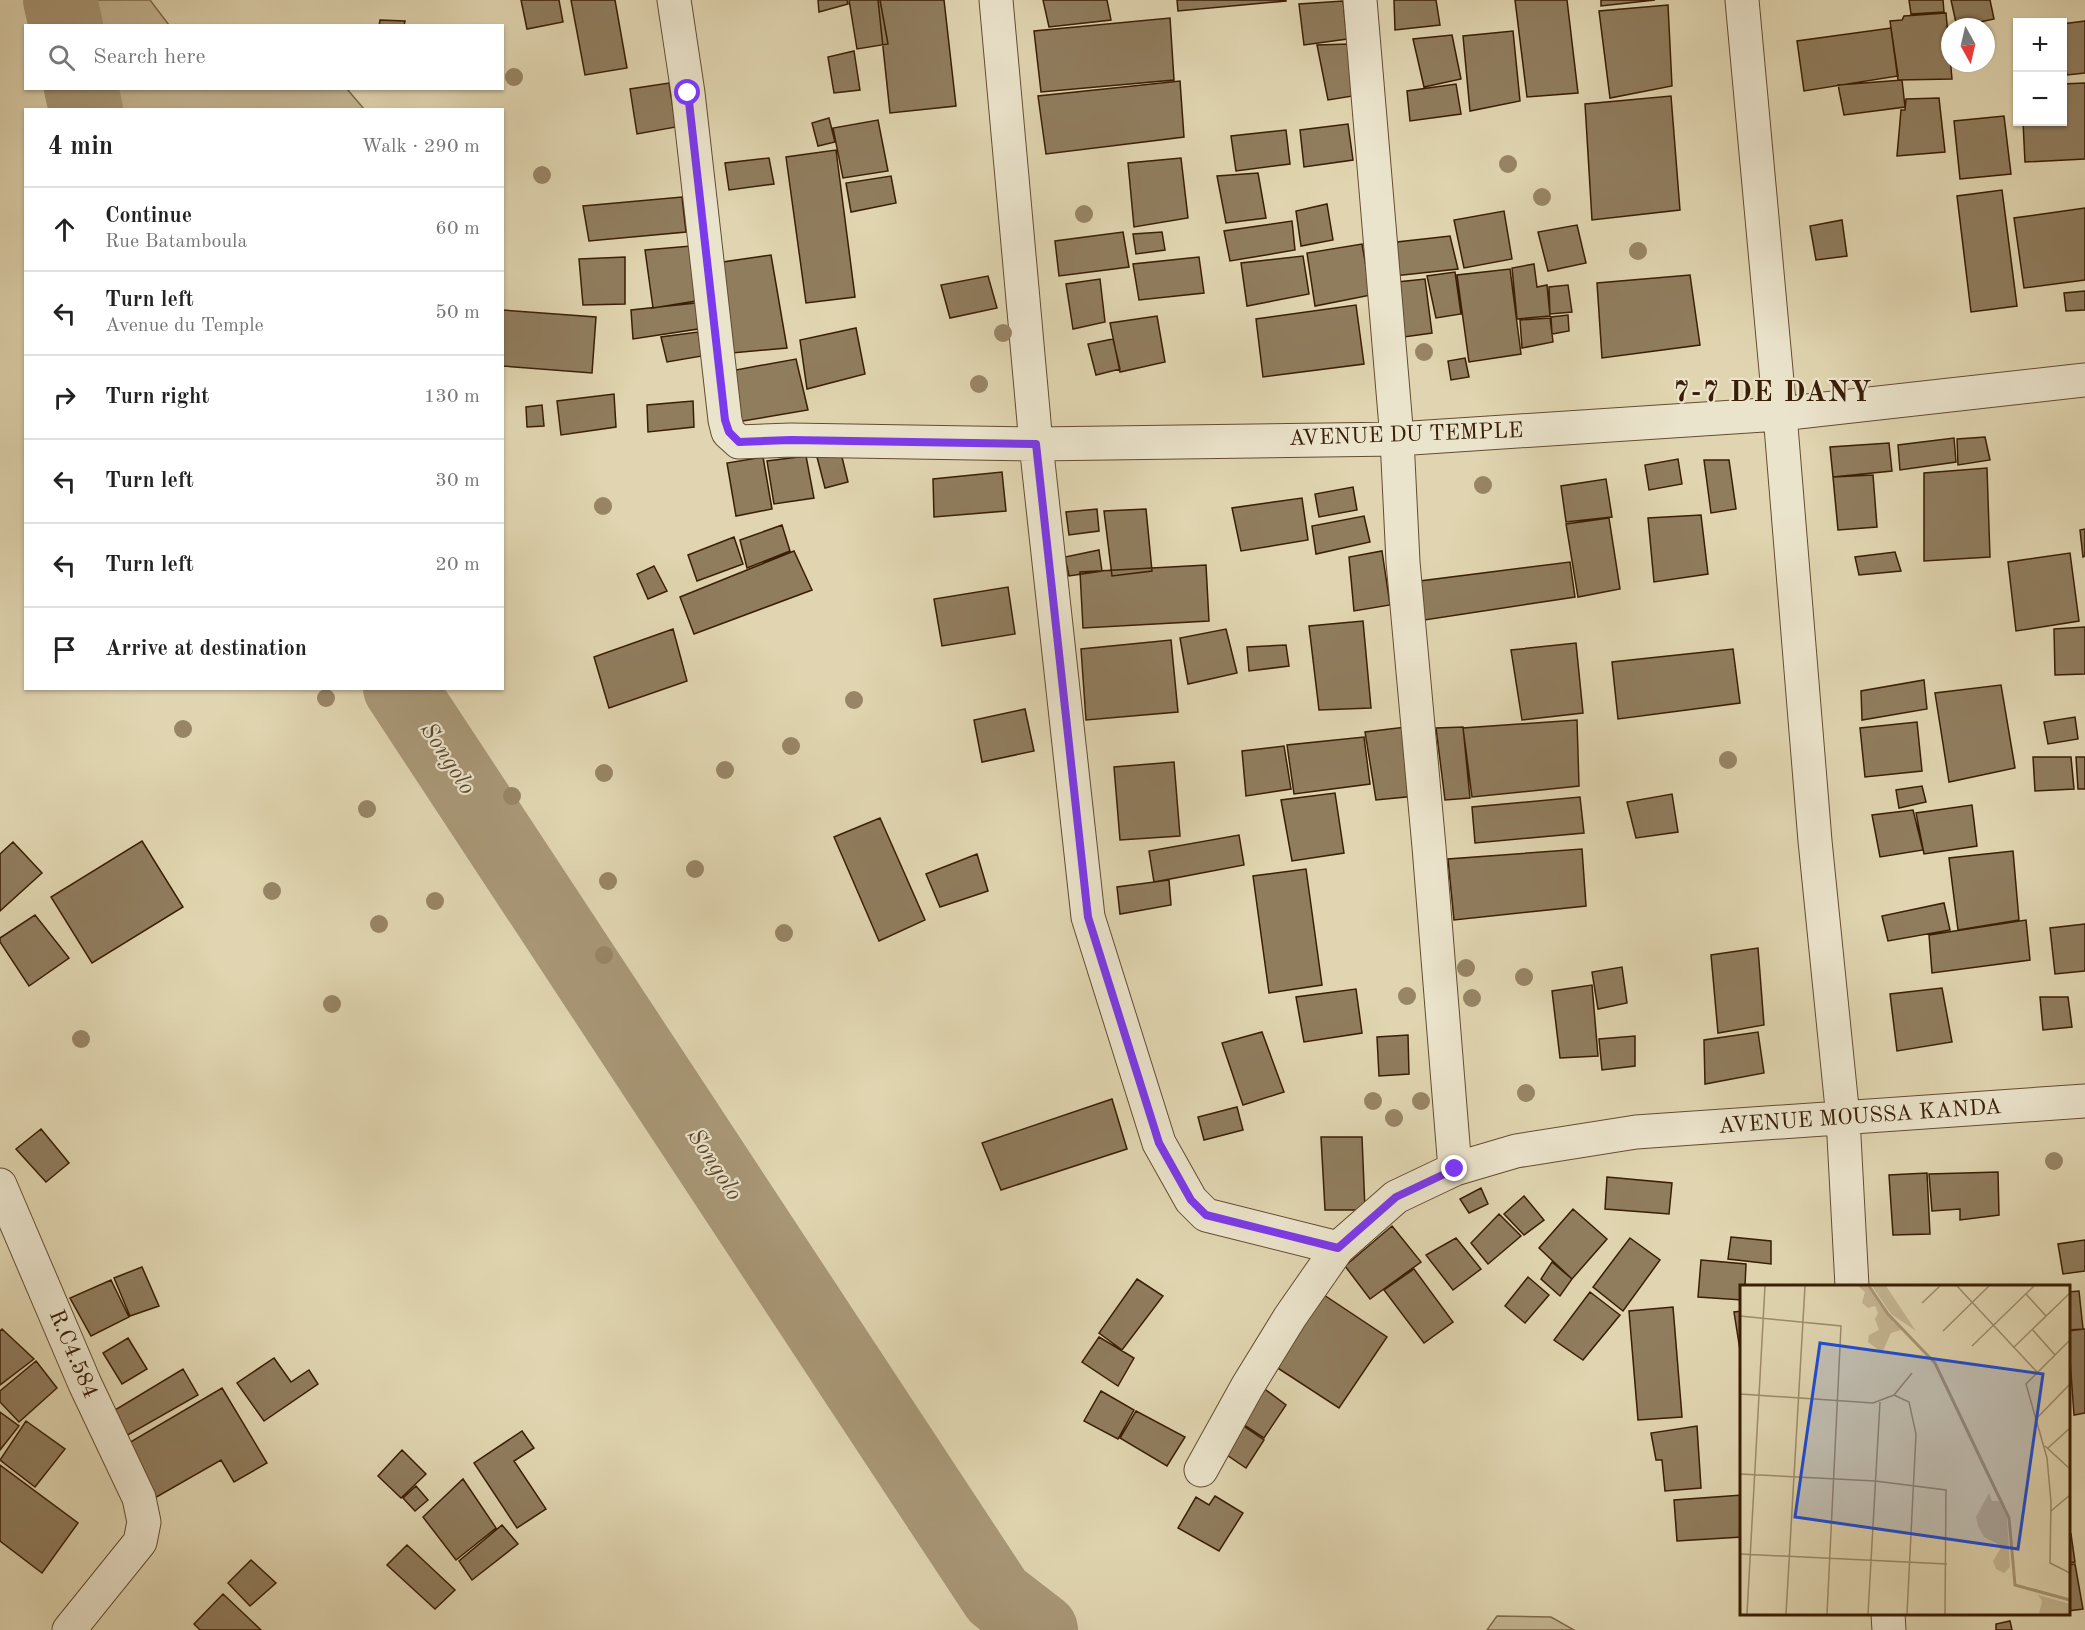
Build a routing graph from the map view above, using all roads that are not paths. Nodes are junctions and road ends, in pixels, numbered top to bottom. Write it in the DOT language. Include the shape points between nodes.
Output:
graph roads {
  1 [pos="674,0"];
  2 [pos="996,0"];
  3 [pos="1360,0"];
  4 [pos="1742,0"];
  5 [pos="2085,380"];
  6 [pos="1780,414"];
  7 [pos="1397,439"];
  8 [pos="1036,444"];
  9 [pos="2085,1101"];
  10 [pos="1843,1118"];
  11 [pos="1455,1169"];
  12 [pos="3,1202"];
  13 [pos="1338,1248"];
  14 [pos="1852,1285"];
  15 [pos="1201,1470"];
  16 [pos="1888,1615"];
  17 [pos="69,1630"];
  18 [pos="1889,1630"];
  1 -- 8 [label="street, AVENUE DU TEMPLE" via="729,432 739,442"];
  2 -- 8 [label="street"];
  3 -- 7 [label="street"];
  4 -- 6 [label="street"];
  5 -- 6 [label="street, AVENUE DU TEMPLE"];
  6 -- 7 [label="street, AVENUE DU TEMPLE"];
  6 -- 10 [label="street" via="1815,841"];
  7 -- 8 [label="street, AVENUE DU TEMPLE"];
  7 -- 11 [label="street" via="1403,562"];
  8 -- 13 [label="street" via="1088,917 1159,1143 1191,1200 1206,1215"];
  9 -- 10 [label="street, AVENUE MOUSSA KANDA"];
  10 -- 11 [label="street, AVENUE MOUSSA KANDA" via="1636,1132 1516,1151"];
  10 -- 14 [label="street"];
  11 -- 13 [label="street, AVENUE MOUSSA KANDA" via="1396,1197"];
  12 -- 17 [label="street, R.C4.584" via="139,1498 144,1522 140,1542"];
  13 -- 15 [label="street, AVENUE MOUSSA KANDA" via="1290,1317"];
  16 -- 18 [label="street"];
}
